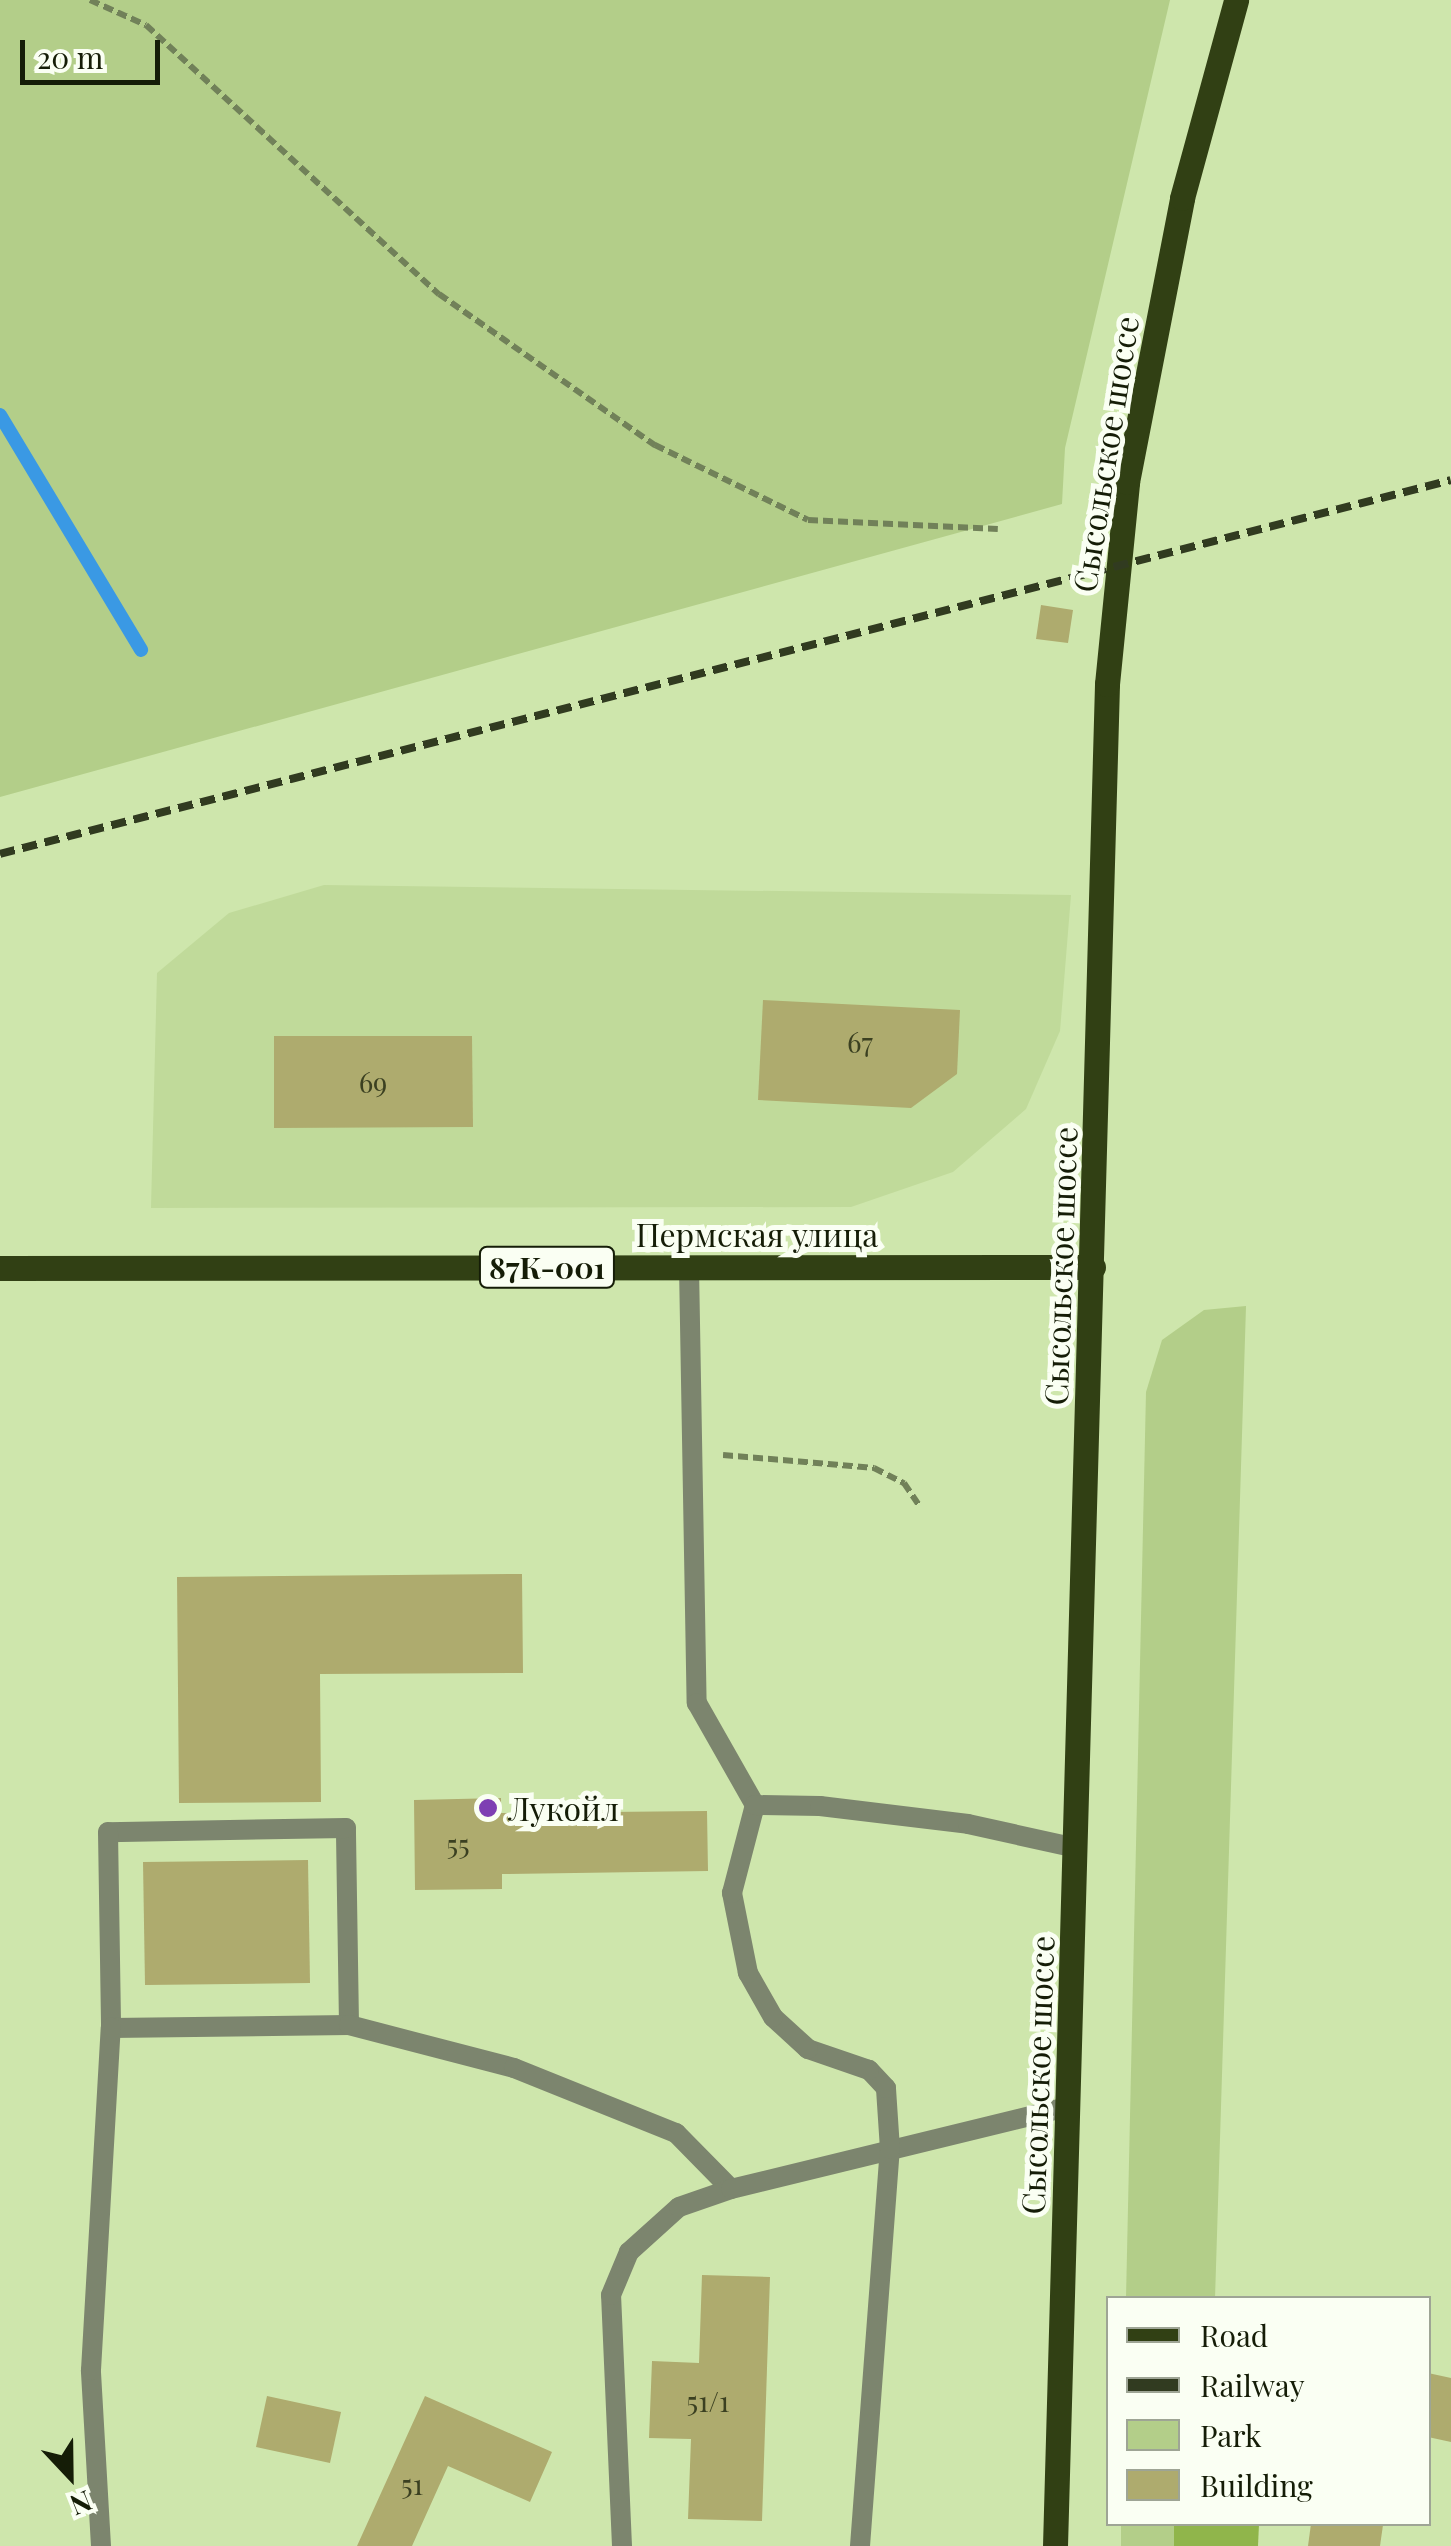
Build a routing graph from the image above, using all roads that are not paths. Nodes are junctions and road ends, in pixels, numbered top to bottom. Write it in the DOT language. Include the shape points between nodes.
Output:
graph roads {
  1 [pos="1236,0"];
  2 [pos="689,1266"];
  3 [pos="1093,1267"];
  4 [pos="0,1268"];
  5 [pos="754,1806"];
  6 [pos="1076,1848"];
  7 [pos="349,2025"];
  8 [pos="111,2028"];
  9 [pos="1068,2107"];
  10 [pos="890,2150"];
  11 [pos="731,2190"];
  12 [pos="101,2546"];
  13 [pos="622,2546"];
  14 [pos="860,2546"];
  15 [pos="1055,2546"];
  1 -- 3 [label="main road, Сысольское шоссе" via="1182,198 1126,482 1106,684"];
  2 -- 3 [label="main road, Пермская улица / 87К-001"];
  2 -- 4 [label="main road, Пермская улица / 87К-001"];
  2 -- 5 [label="lane" via="696,1702"];
  3 -- 6 [label="main road, Сысольское шоссе"];
  5 -- 6 [label="lane" via="820,1806 968,1824"];
  5 -- 10 [label="lane" via="732,1893 748,1973 773,2017 808,2049 869,2070 886,2088"];
  6 -- 9 [label="main road, Сысольское шоссе"];
  7 -- 8 [label="lane"];
  7 -- 8 [label="lane" via="346,1828 187,1830 108,1832"];
  7 -- 11 [label="lane" via="514,2068 676,2133"];
  8 -- 12 [label="lane" via="92,2370"];
  9 -- 10 [label="lane"];
  9 -- 15 [label="main road, Сысольское шоссе"];
  10 -- 11 [label="lane"];
  10 -- 14 [label="lane"];
  11 -- 13 [label="lane" via="679,2207 629,2252 611,2295"];
}
